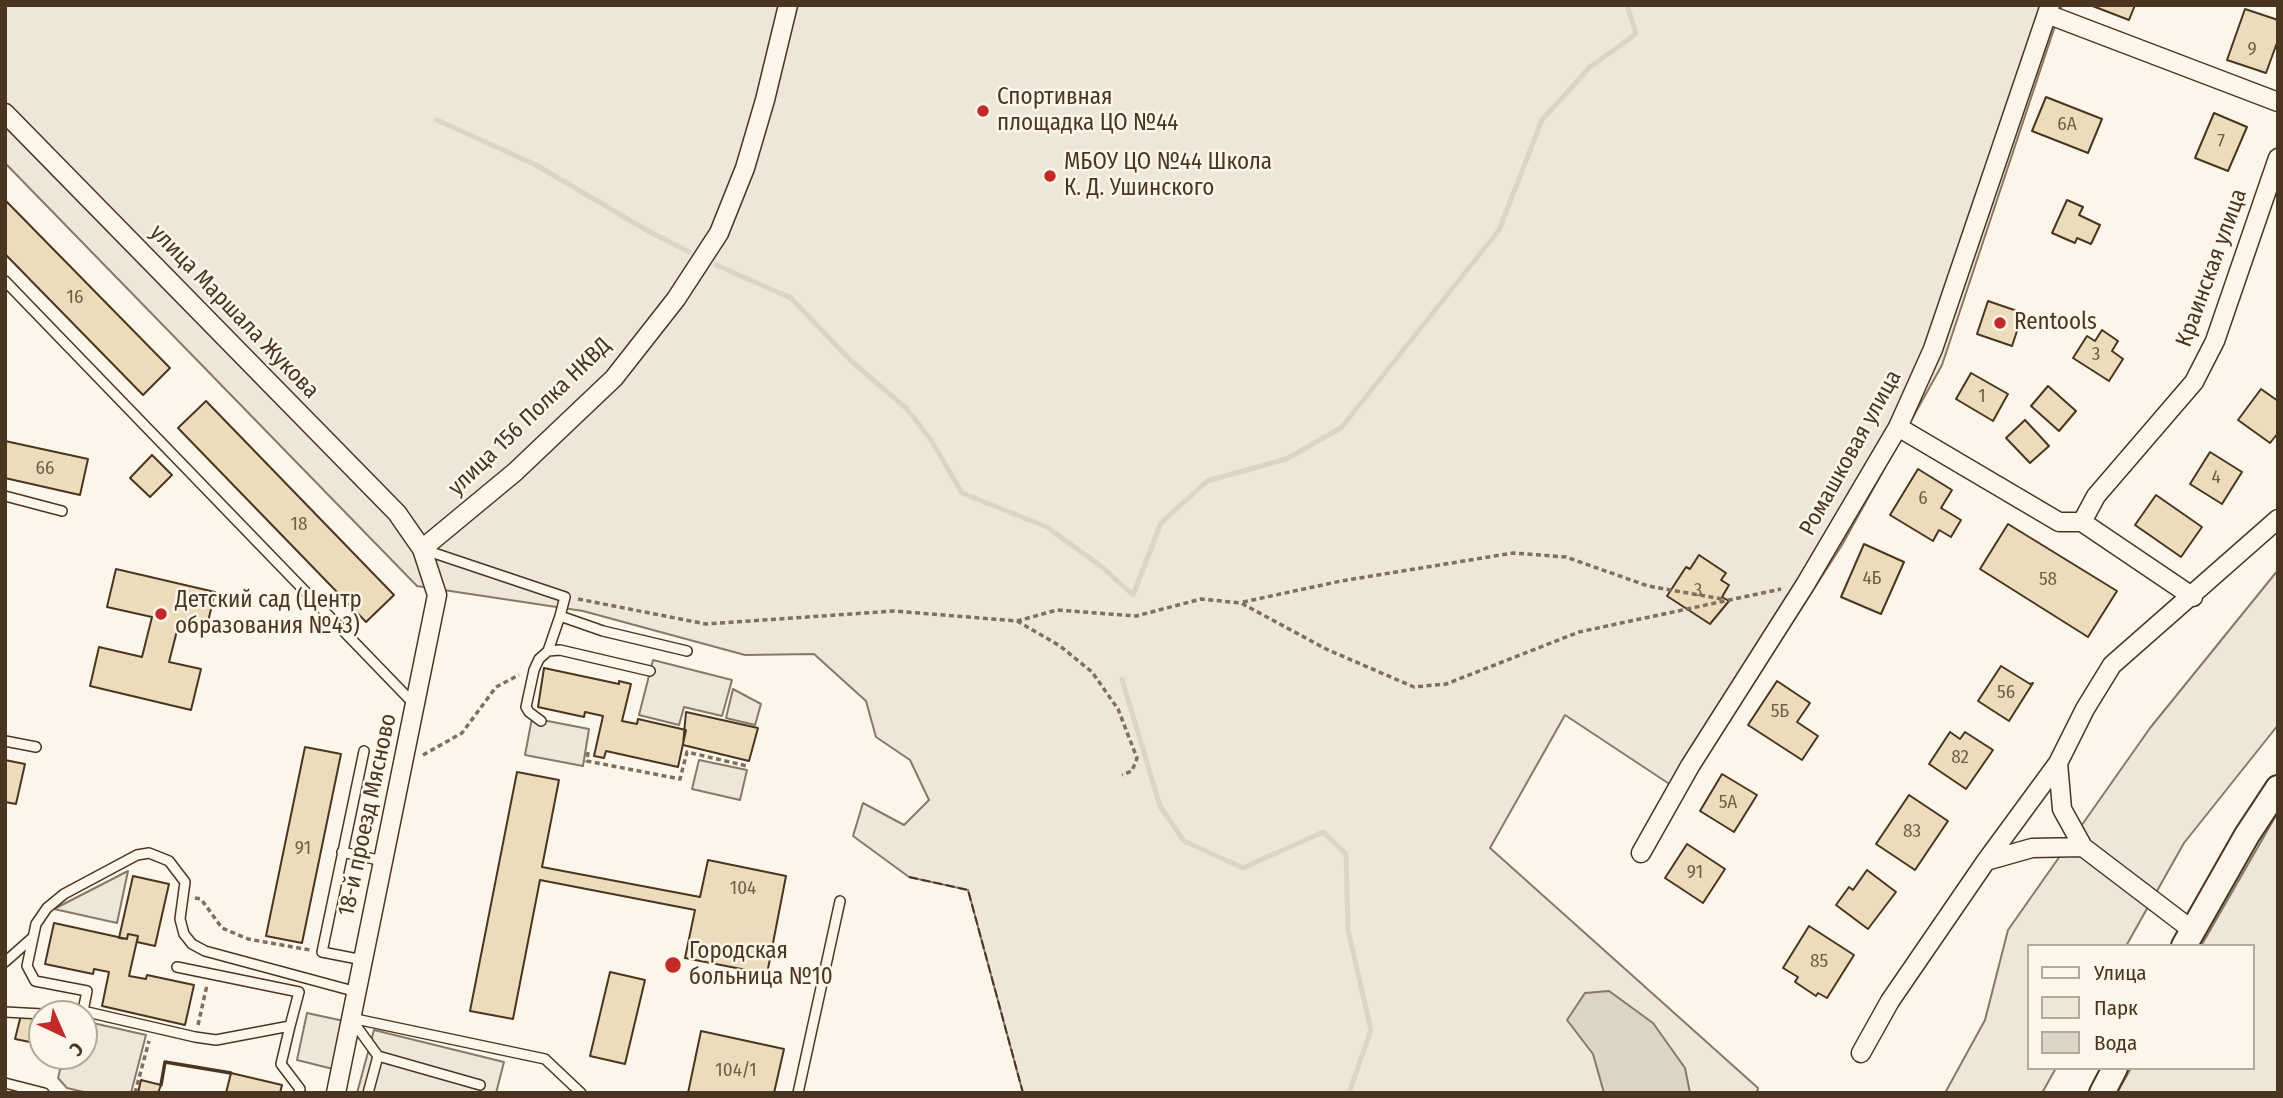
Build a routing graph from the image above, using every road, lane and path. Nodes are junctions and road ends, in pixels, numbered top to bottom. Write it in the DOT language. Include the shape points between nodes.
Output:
graph roads {
  1 [pos="788,5"];
  2 [pos="2048,10"];
  3 [pos="2278,102"];
  4 [pos="5,113"];
  5 [pos="2278,158"];
  6 [pos="5,281"];
  7 [pos="1898,427"];
  8 [pos="5,496"];
  9 [pos="62,511"];
  10 [pos="2278,519"];
  11 [pos="2082,522"];
  12 [pos="422,549"];
  13 [pos="1805,585"];
  14 [pos="565,597"];
  15 [pos="2193,597"];
  16 [pos="1724,599"];
  17 [pos="1241,603"];
  18 [pos="560,616"];
  19 [pos="1017,621"];
  20 [pos="548,651"];
  21 [pos="687,651"];
  22 [pos="650,671"];
  23 [pos="532,676"];
  24 [pos="416,705"];
  25 [pos="541,721"];
  26 [pos="5,741"];
  27 [pos="36,747"];
  28 [pos="364,751"];
  29 [pos="588,752"];
  30 [pos="2058,764"];
  31 [pos="403,766"];
  32 [pos="747,766"];
  33 [pos="1122,775"];
  34 [pos="2278,788"];
  35 [pos="2083,847"];
  36 [pos="342,852"];
  37 [pos="1641,853"];
  38 [pos="383,861"];
  39 [pos="1986,861"];
  40 [pos="183,896"];
  41 [pos="841,901"];
  42 [pos="32,938"];
  43 [pos="2188,938"];
  44 [pos="322,952"];
  45 [pos="363,960"];
  46 [pos="5,962"];
  47 [pos="177,967"];
  48 [pos="209,974"];
  49 [pos="358,992"];
  50 [pos="84,1000"];
  51 [pos="5,1012"];
  52 [pos="28,1013"];
  53 [pos="98,1016"];
  54 [pos="351,1018"];
  55 [pos="290,1026"];
  56 [pos="153,1028"];
  57 [pos="195,1037"];
  58 [pos="1861,1053"];
  59 [pos="378,1056"];
  60 [pos="2114,1070"];
  61 [pos="5,1083"];
  62 [pos="480,1085"];
  63 [pos="44,1093"];
  64 [pos="135,1093"];
  65 [pos="299,1093"];
  66 [pos="336,1093"];
  67 [pos="368,1093"];
  68 [pos="581,1093"];
  69 [pos="798,1093"];
  70 [pos="2102,1093"];
  1 -- 12 [label="street, улица 156 Полка НКВД" via="745,168 719,233 676,299 614,378 515,472"];
  2 -- 3 [label="street"];
  2 -- 7 [label="street, Ромашковая улица" via="1933,349"];
  4 -- 12 [label="street, улица Маршала Жукова" via="397,513"];
  5 -- 11 [label="street, Краинская улица" via="2215,341 2194,382 2096,496"];
  6 -- 24 [label="lane"];
  7 -- 11 [label="street" via="2059,522"];
  7 -- 13 [label="street, Ромашковая улица"];
  8 -- 9 [label="lane"];
  10 -- 15 [label="street"];
  11 -- 15 [label="street"];
  12 -- 14 [label="lane"];
  12 -- 24 [label="street, 18-й проезд Мясново" via="437,595"];
  13 -- 16 [label="path"];
  13 -- 37 [label="street, Ромашковая улица" via="1690,766"];
  14 -- 18 [label="lane"];
  14 -- 19 [label="path" via="706,624 894,611"];
  15 -- 30 [label="street" via="2112,666"];
  16 -- 17 [label="path" via="1648,586 1566,556 1513,553 1341,581"];
  16 -- 17 [label="path" via="1578,632 1446,684 1414,687 1326,649"];
  17 -- 19 [label="path" via="1201,599 1136,616 1057,610"];
  18 -- 20 [label="lane"];
  18 -- 21 [label="lane"];
  19 -- 33 [label="path" via="1060,646 1092,672 1111,699 1137,758 1132,771"];
  20 -- 22 [label="lane"];
  20 -- 23 [label="lane" via="538,659"];
  23 -- 25 [label="lane" via="526,707"];
  23 -- 31 [label="path" via="505,680 462,733"];
  24 -- 31 [label="street, 18-й проезд Мясново"];
  26 -- 27 [label="lane"];
  28 -- 36 [label="lane"];
  29 -- 32 [label="path" via="587,761 680,779 687,752"];
  30 -- 35 [label="street" via="2062,809"];
  30 -- 39 [label="street"];
  31 -- 38 [label="street, 18-й проезд Мясново"];
  34 -- 43 [label="main road"];
  35 -- 39 [label="street" via="2032,848"];
  35 -- 43 [label="street"];
  36 -- 38 [label="lane"];
  36 -- 44 [label="lane"];
  38 -- 45 [label="street, 18-й проезд Мясново"];
  39 -- 58 [label="street" via="1890,1001"];
  40 -- 42 [label="lane" via="185,882 169,861 157,854 137,855 55,901 36,924"];
  40 -- 44 [label="path" via="201,899 222,928 248,939"];
  40 -- 49 [label="lane" via="180,919 192,944"];
  41 -- 69 [label="lane"];
  42 -- 46 [label="lane"];
  42 -- 50 [label="lane" via="29,974 35,981 87,991"];
  44 -- 45 [label="lane"];
  45 -- 49 [label="street, 18-й проезд Мясново"];
  47 -- 48 [label="lane"];
  48 -- 55 [label="lane" via="299,992"];
  48 -- 57 [label="path"];
  49 -- 54 [label="street, 18-й проезд Мясново"];
  51 -- 52 [label="lane"];
  53 -- 56 [label="lane"];
  54 -- 59 [label="lane"];
  54 -- 66 [label="street, 18-й проезд Мясново"];
  54 -- 68 [label="lane" via="545,1059"];
  55 -- 57 [label="lane" via="216,1040"];
  55 -- 65 [label="lane" via="281,1064"];
  56 -- 57 [label="lane"];
  56 -- 64 [label="path"];
  59 -- 62 [label="lane"];
  59 -- 67 [label="lane"];
  60 -- 70 [label="main road"];
  61 -- 63 [label="lane"];
}
